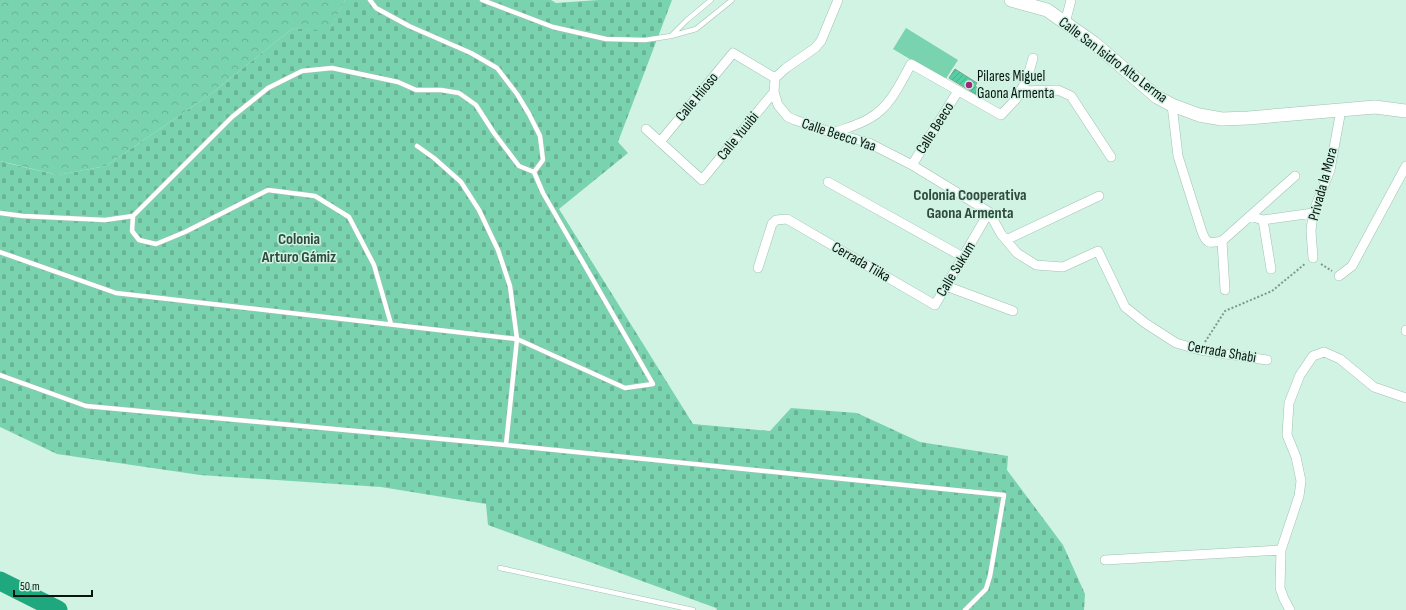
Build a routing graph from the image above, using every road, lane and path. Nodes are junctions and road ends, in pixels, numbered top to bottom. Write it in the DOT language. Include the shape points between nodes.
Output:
graph roads {
  1 [pos="370,0"];
  2 [pos="482,0"];
  3 [pos="711,0"];
  4 [pos="732,0"];
  5 [pos="838,0"];
  6 [pos="1011,0"];
  7 [pos="1071,0"];
  8 [pos="1066,23"];
  9 [pos="671,36"];
  10 [pos="1033,58"];
  11 [pos="775,78"];
  12 [pos="958,91"];
  13 [pos="774,92"];
  14 [pos="1020,92"];
  15 [pos="1172,105"];
  16 [pos="1340,110"];
  17 [pos="1406,111"];
  18 [pos="646,129"];
  19 [pos="833,133"];
  20 [pos="660,142"];
  21 [pos="417,146"];
  22 [pos="1111,157"];
  23 [pos="912,164"];
  24 [pos="1406,166"];
  25 [pos="534,172"];
  26 [pos="1294,176"];
  27 [pos="828,182"];
  28 [pos="1099,196"];
  29 [pos="989,212"];
  30 [pos="0,213"];
  31 [pos="1313,213"];
  32 [pos="133,216"];
  33 [pos="1250,216"];
  34 [pos="1263,220"];
  35 [pos="1006,240"];
  36 [pos="1222,241"];
  37 [pos="0,252"];
  38 [pos="963,256"];
  39 [pos="1313,258"];
  40 [pos="758,268"];
  41 [pos="1270,269"];
  42 [pos="1339,276"];
  43 [pos="946,286"];
  44 [pos="1225,290"];
  45 [pos="935,305"];
  46 [pos="1014,311"];
  47 [pos="391,324"];
  48 [pos="517,339"];
  49 [pos="1200,350"];
  50 [pos="1267,360"];
  51 [pos="0,375"];
  52 [pos="1406,398"];
  53 [pos="506,445"];
  54 [pos="1281,550"];
  55 [pos="1105,560"];
  56 [pos="500,568"];
  57 [pos="693,610"];
  58 [pos="965,610"];
  59 [pos="1290,610"];
  1 -- 25 [label="lane" via="376,8 409,26 471,52 497,68 518,94 540,136 543,160"];
  2 -- 9 [label="lane" via="554,27 606,39 645,40"];
  3 -- 9 [label="lane"];
  4 -- 9 [label="lane" via="696,29"];
  5 -- 11 [label="street" via="821,41"];
  6 -- 8 [label="street, Calle San Isidro Alto Lerma" via="1047,10"];
  7 -- 8 [label="street"];
  8 -- 15 [label="street, Calle San Isidro Alto Lerma" via="1094,43 1157,97"];
  10 -- 14 [label="street"];
  11 -- 13 [label="street, Calle Beeco Yaa"];
  11 -- 20 [label="street, Calle Hiioso" via="733,53"];
  12 -- 14 [label="street" via="1002,115"];
  12 -- 19 [label="street" via="911,64 890,101 881,110 871,118"];
  12 -- 23 [label="street, Calle Beeco"];
  13 -- 19 [label="street, Calle Beeco Yaa" via="778,105 788,117"];
  13 -- 20 [label="street, Calle Yuuibi" via="702,180"];
  14 -- 22 [label="street" via="1058,90 1071,96"];
  15 -- 16 [label="street, Calle San Isidro Alto Lerma" via="1199,115 1222,119"];
  15 -- 36 [label="street" via="1178,156 1204,238 1211,243"];
  16 -- 17 [label="street, Calle San Isidro Alto Lerma" via="1375,107"];
  16 -- 31 [label="street, Privada la Mora" via="1330,170"];
  18 -- 20 [label="street"];
  19 -- 23 [label="street, Calle Beeco Yaa" via="870,143"];
  21 -- 48 [label="lane" via="461,182 479,210 498,250 510,286"];
  23 -- 29 [label="street, Calle Beeco Yaa"];
  24 -- 42 [label="street" via="1352,266"];
  25 -- 32 [label="lane" via="519,166 476,105 459,93 416,90 398,82 332,68 302,71 268,88 232,117"];
  25 -- 48 [label="lane" via="543,193 653,384 625,388"];
  26 -- 33 [label="street"];
  27 -- 38 [label="street"];
  28 -- 35 [label="street"];
  29 -- 35 [label="street, Cerrada Shabi"];
  29 -- 38 [label="street, Calle Sukum"];
  30 -- 32 [label="lane" via="105,220"];
  31 -- 34 [label="street"];
  31 -- 39 [label="street, Privada la Mora"];
  32 -- 47 [label="lane" via="132,231 139,240 156,244 268,190 316,196 349,217 374,265"];
  33 -- 34 [label="street"];
  33 -- 36 [label="street"];
  34 -- 41 [label="street"];
  35 -- 49 [label="street, Cerrada Shabi" via="1017,253 1036,265 1063,268 1098,251 1125,307 1176,343"];
  36 -- 44 [label="street"];
  37 -- 47 [label="lane" via="116,293"];
  38 -- 43 [label="street, Calle Sukum"];
  39 -- 42 [label="path"];
  39 -- 49 [label="path" via="1272,291 1225,311"];
  40 -- 45 [label="street, Cerrada Tiika" via="772,224 776,220 787,219"];
  43 -- 45 [label="street, Calle Sukum"];
  43 -- 46 [label="street"];
  47 -- 48 [label="lane"];
  48 -- 53 [label="lane"];
  49 -- 50 [label="street, Cerrada Shabi"];
  51 -- 53 [label="lane" via="86,406"];
  52 -- 54 [label="street" via="1374,387 1340,359 1324,352 1313,356 1300,374 1290,403 1287,435 1296,457 1301,481 1300,496"];
  53 -- 58 [label="lane" via="1004,495 986,589"];
  54 -- 55 [label="street"];
  54 -- 59 [label="street" via="1280,588"];
  56 -- 57 [label="lane"];
}
